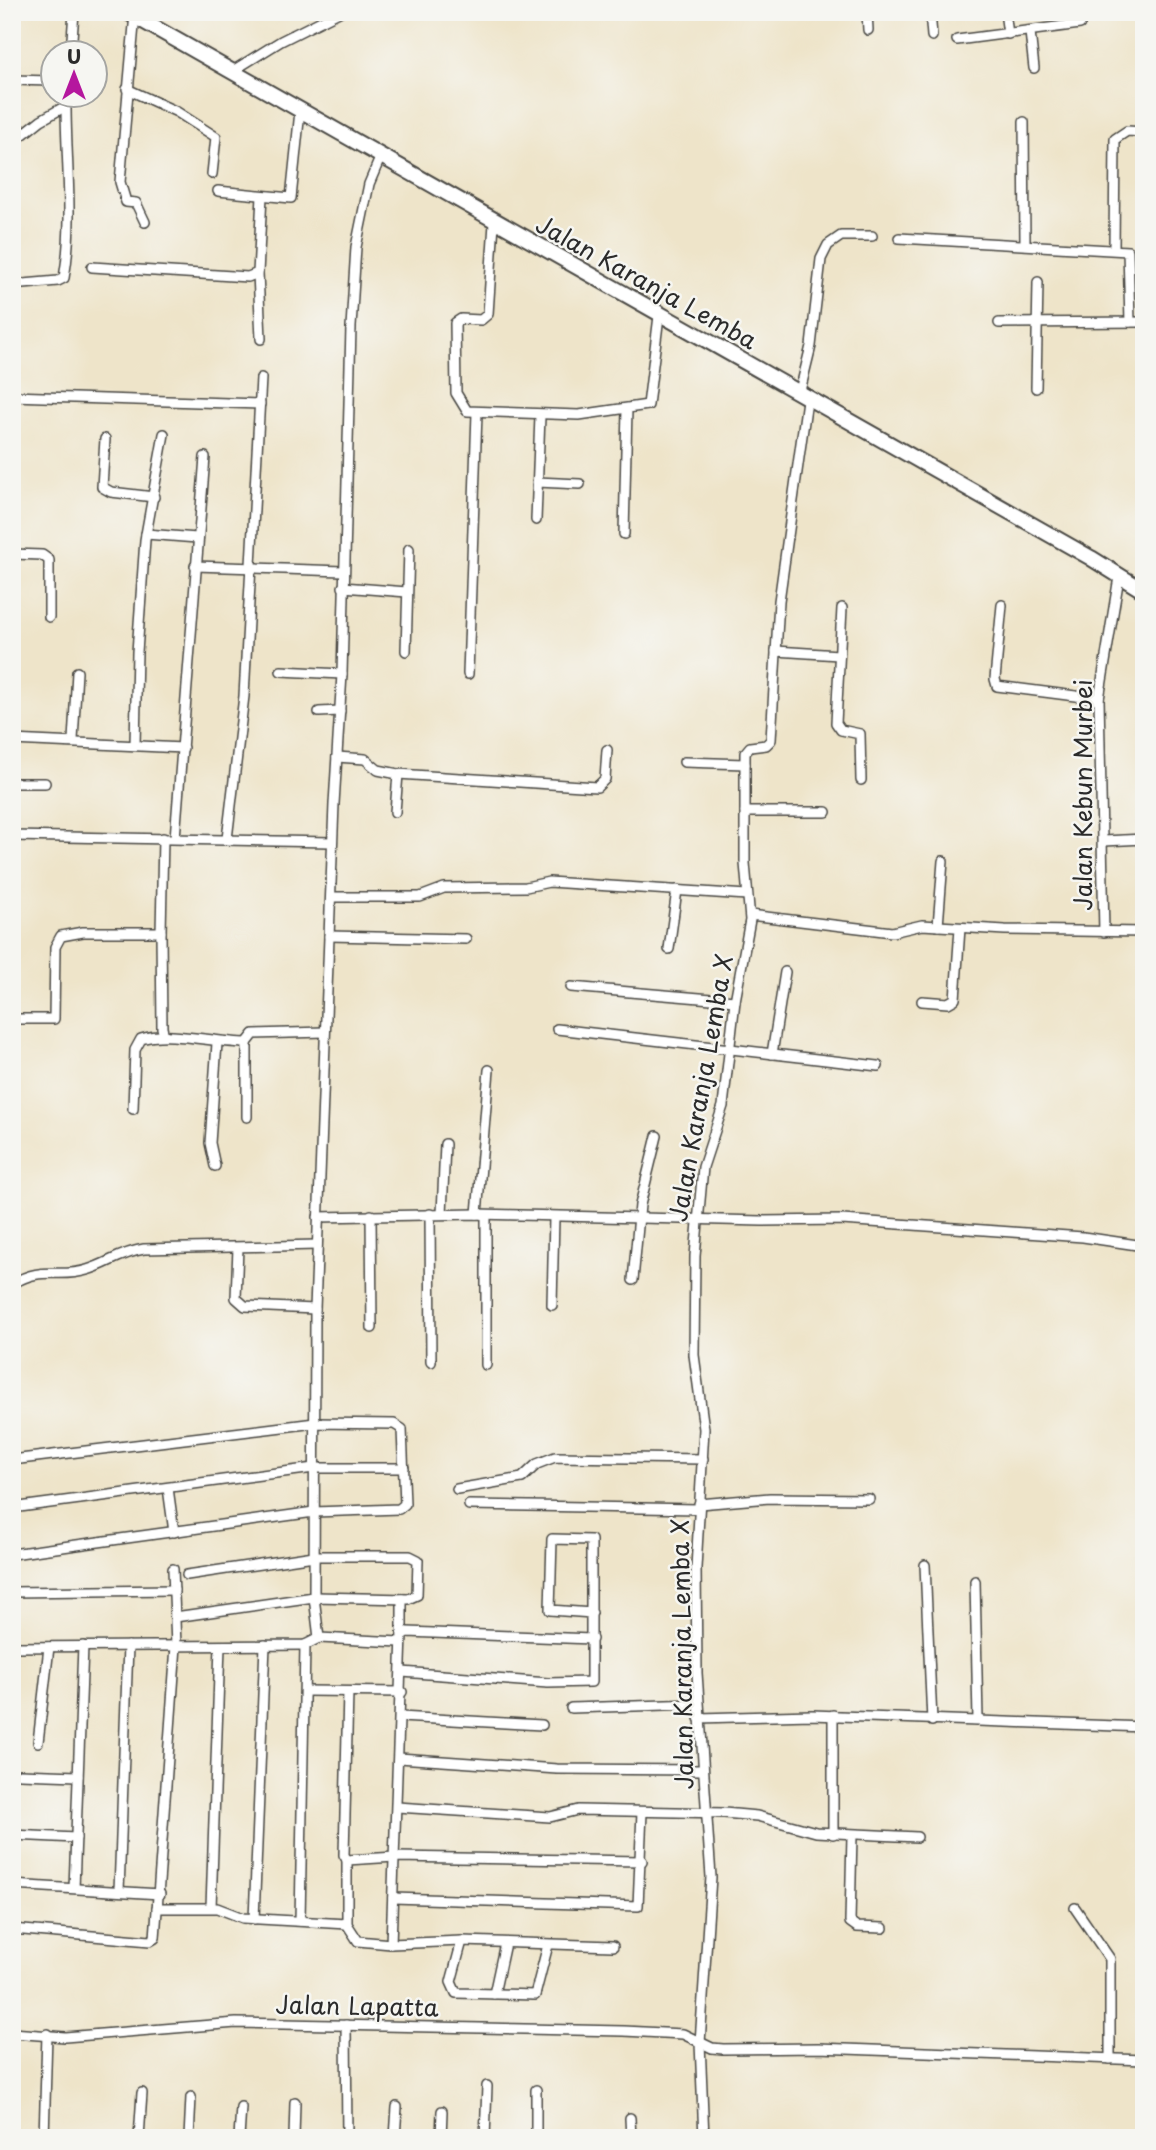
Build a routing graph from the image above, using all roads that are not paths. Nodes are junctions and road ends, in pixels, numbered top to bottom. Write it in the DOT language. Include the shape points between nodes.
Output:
graph roads {
  1 [pos="74,12"];
  2 [pos="339,12"];
  3 [pos="867,12"];
  4 [pos="930,12"];
  5 [pos="1005,12"];
  6 [pos="1087,12"];
  7 [pos="132,14"];
  8 [pos="868,30"];
  9 [pos="1030,32"];
  10 [pos="1007,34"];
  11 [pos="932,36"];
  12 [pos="72,38"];
  13 [pos="957,40"];
  14 [pos="1034,68"];
  15 [pos="231,72"];
  16 [pos="12,80"];
  17 [pos="38,81"];
  18 [pos="127,89"];
  19 [pos="62,108"];
  20 [pos="66,108"];
  21 [pos="300,111"];
  22 [pos="1024,122"];
  23 [pos="1144,132"];
  24 [pos="12,143"];
  25 [pos="380,158"];
  26 [pos="212,174"];
  27 [pos="218,191"];
  28 [pos="262,195"];
  29 [pos="145,222"];
  30 [pos="494,223"];
  31 [pos="872,236"];
  32 [pos="899,238"];
  33 [pos="1025,243"];
  34 [pos="1114,249"];
  35 [pos="92,267"];
  36 [pos="258,273"];
  37 [pos="1038,282"];
  38 [pos="12,285"];
  39 [pos="659,316"];
  40 [pos="1130,322"];
  41 [pos="1144,322"];
  42 [pos="999,323"];
  43 [pos="1037,323"];
  44 [pos="261,339"];
  45 [pos="261,377"];
  46 [pos="1036,388"];
  47 [pos="12,396"];
  48 [pos="803,398"];
  49 [pos="260,404"];
  50 [pos="627,409"];
  51 [pos="477,413"];
  52 [pos="540,416"];
  53 [pos="164,434"];
  54 [pos="105,439"];
  55 [pos="205,457"];
  56 [pos="537,482"];
  57 [pos="580,484"];
  58 [pos="155,497"];
  59 [pos="536,520"];
  60 [pos="146,534"];
  61 [pos="624,534"];
  62 [pos="197,538"];
  63 [pos="409,549"];
  64 [pos="12,554"];
  65 [pos="195,566"];
  66 [pos="251,569"];
  67 [pos="343,571"];
  68 [pos="1119,577"];
  69 [pos="342,587"];
  70 [pos="407,592"];
  71 [pos="1144,592"];
  72 [pos="1002,605"];
  73 [pos="842,608"];
  74 [pos="49,617"];
  75 [pos="405,651"];
  76 [pos="776,651"];
  77 [pos="839,654"];
  78 [pos="281,671"];
  79 [pos="77,672"];
  80 [pos="342,674"];
  81 [pos="468,674"];
  82 [pos="1099,699"];
  83 [pos="340,711"];
  84 [pos="319,712"];
  85 [pos="12,740"];
  86 [pos="73,740"];
  87 [pos="135,745"];
  88 [pos="183,748"];
  89 [pos="607,750"];
  90 [pos="337,757"];
  91 [pos="684,762"];
  92 [pos="746,764"];
  93 [pos="398,774"];
  94 [pos="861,780"];
  95 [pos="12,783"];
  96 [pos="45,783"];
  97 [pos="395,812"];
  98 [pos="745,812"];
  99 [pos="826,813"];
  100 [pos="12,836"];
  101 [pos="163,838"];
  102 [pos="175,838"];
  103 [pos="228,839"];
  104 [pos="1144,839"];
  105 [pos="1104,841"];
  106 [pos="332,842"];
  107 [pos="943,861"];
  108 [pos="677,890"];
  109 [pos="747,895"];
  110 [pos="332,897"];
  111 [pos="750,915"];
  112 [pos="938,926"];
  113 [pos="960,928"];
  114 [pos="161,932"];
  115 [pos="1104,932"];
  116 [pos="1144,932"];
  117 [pos="329,936"];
  118 [pos="466,939"];
  119 [pos="669,949"];
  120 [pos="785,972"];
  121 [pos="571,987"];
  122 [pos="735,1001"];
  123 [pos="922,1001"];
  124 [pos="12,1019"];
  125 [pos="557,1029"];
  126 [pos="325,1032"];
  127 [pos="164,1035"];
  128 [pos="217,1043"];
  129 [pos="247,1043"];
  130 [pos="729,1049"];
  131 [pos="772,1054"];
  132 [pos="877,1066"];
  133 [pos="489,1070"];
  134 [pos="133,1109"];
  135 [pos="247,1116"];
  136 [pos="657,1136"];
  137 [pos="445,1144"];
  138 [pos="215,1166"];
  139 [pos="429,1214"];
  140 [pos="442,1214"];
  141 [pos="482,1214"];
  142 [pos="371,1215"];
  143 [pos="638,1216"];
  144 [pos="318,1217"];
  145 [pos="554,1217"];
  146 [pos="697,1218"];
  147 [pos="317,1245"];
  148 [pos="1144,1247"];
  149 [pos="239,1248"];
  150 [pos="633,1280"];
  151 [pos="12,1284"];
  152 [pos="552,1305"];
  153 [pos="315,1309"];
  154 [pos="372,1328"];
  155 [pos="431,1362"];
  156 [pos="486,1365"];
  157 [pos="315,1423"];
  158 [pos="704,1459"];
  159 [pos="12,1460"];
  160 [pos="314,1468"];
  161 [pos="404,1468"];
  162 [pos="168,1488"];
  163 [pos="457,1489"];
  164 [pos="869,1499"];
  165 [pos="469,1505"];
  166 [pos="699,1506"];
  167 [pos="12,1508"];
  168 [pos="314,1512"];
  169 [pos="174,1532"];
  170 [pos="12,1554"];
  171 [pos="314,1556"];
  172 [pos="925,1564"];
  173 [pos="173,1569"];
  174 [pos="187,1575"];
  175 [pos="975,1581"];
  176 [pos="174,1590"];
  177 [pos="12,1592"];
  178 [pos="314,1597"];
  179 [pos="402,1599"];
  180 [pos="592,1613"];
  181 [pos="175,1617"];
  182 [pos="319,1638"];
  183 [pos="401,1639"];
  184 [pos="592,1639"];
  185 [pos="265,1645"];
  186 [pos="305,1645"];
  187 [pos="83,1646"];
  188 [pos="128,1646"];
  189 [pos="176,1646"];
  190 [pos="220,1646"];
  191 [pos="12,1647"];
  192 [pos="49,1647"];
  193 [pos="402,1672"];
  194 [pos="305,1691"];
  195 [pos="348,1692"];
  196 [pos="402,1692"];
  197 [pos="698,1704"];
  198 [pos="571,1708"];
  199 [pos="833,1715"];
  200 [pos="400,1717"];
  201 [pos="699,1718"];
  202 [pos="978,1720"];
  203 [pos="932,1721"];
  204 [pos="542,1725"];
  205 [pos="1144,1727"];
  206 [pos="38,1742"];
  207 [pos="399,1758"];
  208 [pos="702,1770"];
  209 [pos="20,1774"];
  210 [pos="78,1776"];
  211 [pos="397,1807"];
  212 [pos="642,1812"];
  213 [pos="706,1812"];
  214 [pos="833,1834"];
  215 [pos="12,1835"];
  216 [pos="852,1835"];
  217 [pos="917,1837"];
  218 [pos="76,1838"];
  219 [pos="395,1857"];
  220 [pos="347,1860"];
  221 [pos="642,1861"];
  222 [pos="12,1885"];
  223 [pos="74,1888"];
  224 [pos="119,1891"];
  225 [pos="160,1894"];
  226 [pos="393,1898"];
  227 [pos="211,1907"];
  228 [pos="157,1908"];
  229 [pos="1075,1908"];
  230 [pos="254,1919"];
  231 [pos="300,1921"];
  232 [pos="347,1924"];
  233 [pos="883,1928"];
  234 [pos="12,1929"];
  235 [pos="462,1941"];
  236 [pos="506,1943"];
  237 [pos="391,1944"];
  238 [pos="548,1945"];
  239 [pos="613,1946"];
  240 [pos="494,1994"];
  241 [pos="346,2025"];
  242 [pos="12,2032"];
  243 [pos="47,2034"];
  244 [pos="700,2043"];
  245 [pos="1110,2059"];
  246 [pos="1144,2060"];
  247 [pos="487,2086"];
  248 [pos="536,2090"];
  249 [pos="142,2093"];
  250 [pos="191,2097"];
  251 [pos="295,2102"];
  252 [pos="397,2107"];
  253 [pos="241,2108"];
  254 [pos="442,2111"];
  255 [pos="630,2118"];
  256 [pos="44,2138"];
  257 [pos="139,2138"];
  258 [pos="189,2138"];
  259 [pos="239,2138"];
  260 [pos="294,2138"];
  261 [pos="347,2138"];
  262 [pos="395,2138"];
  263 [pos="441,2138"];
  264 [pos="485,2138"];
  265 [pos="536,2138"];
  266 [pos="631,2138"];
  267 [pos="704,2138"];
  1 -- 12 [label="street"];
  2 -- 15 [label="street"];
  3 -- 8 [label="street"];
  4 -- 11 [label="street"];
  5 -- 10 [label="street"];
  6 -- 9 [label="street" via="1080,24"];
  7 -- 15 [label="main road, Jalan Karanja Lemba"];
  7 -- 18 [label="street"];
  9 -- 10 [label="street"];
  9 -- 14 [label="street"];
  10 -- 13 [label="street"];
  15 -- 21 [label="main road, Jalan Karanja Lemba"];
  16 -- 17 [label="street"];
  18 -- 26 [label="street" via="216,137"];
  18 -- 29 [label="street" via="120,182 126,202 136,203"];
  19 -- 24 [label="street"];
  20 -- 38 [label="street" via="70,218 64,278"];
  21 -- 25 [label="main road, Jalan Karanja Lemba"];
  21 -- 28 [label="street" via="291,197"];
  22 -- 33 [label="street"];
  23 -- 34 [label="street" via="1127,131 1115,139"];
  25 -- 30 [label="main road, Jalan Karanja Lemba"];
  25 -- 67 [label="street" via="369,184 356,247"];
  27 -- 28 [label="street"];
  28 -- 36 [label="street"];
  30 -- 39 [label="main road, Jalan Karanja Lemba"];
  30 -- 51 [label="street" via="488,314 481,320 458,320 454,330 457,396 467,411"];
  31 -- 48 [label="street" via="841,236 821,259"];
  32 -- 33 [label="street"];
  33 -- 34 [label="street"];
  34 -- 40 [label="street" via="1131,254"];
  35 -- 36 [label="street" via="248,277"];
  36 -- 44 [label="street"];
  37 -- 43 [label="street"];
  39 -- 48 [label="main road, Jalan Karanja Lemba"];
  39 -- 50 [label="street" via="650,403"];
  40 -- 41 [label="street"];
  40 -- 43 [label="street"];
  42 -- 43 [label="street"];
  43 -- 46 [label="street"];
  45 -- 49 [label="street"];
  47 -- 49 [label="street"];
  48 -- 68 [label="main road, Jalan Karanja Lemba"];
  48 -- 76 [label="street"];
  49 -- 66 [label="street"];
  50 -- 52 [label="street"];
  50 -- 61 [label="street"];
  51 -- 52 [label="street"];
  51 -- 81 [label="street"];
  52 -- 56 [label="street"];
  53 -- 58 [label="street"];
  54 -- 58 [label="street" via="103,488"];
  55 -- 62 [label="street"];
  56 -- 57 [label="street"];
  56 -- 59 [label="street"];
  58 -- 60 [label="street"];
  60 -- 62 [label="street"];
  60 -- 87 [label="street"];
  62 -- 65 [label="street"];
  63 -- 70 [label="street"];
  64 -- 74 [label="street" via="42,555 49,560"];
  65 -- 66 [label="street"];
  65 -- 88 [label="street"];
  66 -- 67 [label="street"];
  66 -- 103 [label="street" via="244,696"];
  67 -- 69 [label="street"];
  68 -- 71 [label="main road, Jalan Karanja Lemba"];
  68 -- 82 [label="street, Jalan Kebun Murbei"];
  69 -- 70 [label="street"];
  69 -- 80 [label="street"];
  70 -- 75 [label="street"];
  72 -- 82 [label="street" via="997,686"];
  73 -- 77 [label="street"];
  76 -- 77 [label="street"];
  76 -- 92 [label="street" via="771,740 748,748"];
  77 -- 94 [label="street" via="836,723 841,730 860,734"];
  78 -- 80 [label="street"];
  79 -- 86 [label="street"];
  80 -- 83 [label="street"];
  82 -- 105 [label="street, Jalan Kebun Murbei"];
  83 -- 84 [label="street"];
  83 -- 90 [label="street"];
  85 -- 86 [label="street"];
  86 -- 87 [label="street"];
  87 -- 88 [label="street"];
  88 -- 102 [label="street"];
  89 -- 93 [label="street" via="605,779 599,787"];
  90 -- 93 [label="street" via="365,760 379,770"];
  90 -- 106 [label="street"];
  91 -- 92 [label="street"];
  92 -- 98 [label="street, Jalan Karanja Lemba X"];
  93 -- 97 [label="street"];
  95 -- 96 [label="street"];
  98 -- 99 [label="street"];
  98 -- 109 [label="street, Jalan Karanja Lemba X"];
  100 -- 101 [label="street"];
  101 -- 102 [label="street"];
  101 -- 114 [label="street"];
  102 -- 103 [label="street"];
  103 -- 106 [label="street"];
  104 -- 105 [label="street"];
  105 -- 115 [label="street, Jalan Kebun Murbei"];
  106 -- 110 [label="street"];
  107 -- 112 [label="street"];
  108 -- 109 [label="street"];
  108 -- 110 [label="street" via="549,882 526,887 444,888 427,896"];
  108 -- 119 [label="street"];
  109 -- 111 [label="street, Jalan Karanja Lemba X"];
  110 -- 117 [label="street"];
  111 -- 112 [label="street" via="892,932"];
  111 -- 122 [label="street, Jalan Karanja Lemba X"];
  112 -- 113 [label="street"];
  113 -- 115 [label="street"];
  113 -- 123 [label="street" via="954,999 948,1003"];
  114 -- 124 [label="street" via="61,936 55,947 54,1019"];
  114 -- 127 [label="street"];
  115 -- 116 [label="street"];
  117 -- 118 [label="street"];
  117 -- 126 [label="street"];
  120 -- 131 [label="street"];
  121 -- 122 [label="street"];
  122 -- 130 [label="street, Jalan Karanja Lemba X"];
  125 -- 130 [label="street"];
  126 -- 129 [label="street" via="254,1034"];
  126 -- 144 [label="street"];
  127 -- 128 [label="street"];
  127 -- 134 [label="street" via="137,1042"];
  128 -- 129 [label="street"];
  128 -- 138 [label="street" via="210,1143"];
  129 -- 135 [label="street"];
  130 -- 131 [label="street"];
  130 -- 146 [label="street, Jalan Karanja Lemba X" via="723,1106 706,1150"];
  131 -- 132 [label="street"];
  133 -- 141 [label="street"];
  136 -- 143 [label="street"];
  137 -- 140 [label="street"];
  139 -- 140 [label="street"];
  139 -- 142 [label="street"];
  139 -- 155 [label="street"];
  140 -- 141 [label="street"];
  141 -- 145 [label="street"];
  141 -- 156 [label="street"];
  142 -- 144 [label="street"];
  142 -- 154 [label="street"];
  143 -- 145 [label="street"];
  143 -- 146 [label="street"];
  143 -- 150 [label="street"];
  144 -- 147 [label="street"];
  145 -- 152 [label="street"];
  146 -- 148 [label="street" via="921,1224 1083,1237"];
  146 -- 158 [label="street, Jalan Karanja Lemba X" via="694,1343"];
  147 -- 149 [label="street"];
  147 -- 153 [label="street"];
  149 -- 151 [label="street" via="144,1249 118,1255 86,1271 34,1272"];
  149 -- 153 [label="street" via="239,1303 245,1307"];
  153 -- 157 [label="street"];
  157 -- 159 [label="street"];
  157 -- 160 [label="street"];
  157 -- 161 [label="street" via="400,1424"];
  158 -- 163 [label="street" via="555,1457 537,1464 522,1478"];
  158 -- 166 [label="street, Jalan Karanja Lemba X"];
  160 -- 161 [label="street"];
  160 -- 162 [label="street"];
  160 -- 168 [label="street"];
  161 -- 168 [label="street" via="402,1508"];
  162 -- 167 [label="street"];
  162 -- 169 [label="street"];
  164 -- 166 [label="street" via="770,1498"];
  165 -- 166 [label="street"];
  166 -- 197 [label="street, Jalan Karanja Lemba X"];
  168 -- 169 [label="street"];
  168 -- 171 [label="street"];
  169 -- 170 [label="street"];
  171 -- 174 [label="street"];
  171 -- 178 [label="street"];
  171 -- 179 [label="street" via="414,1557 418,1560 417,1595"];
  172 -- 203 [label="street"];
  173 -- 176 [label="street"];
  175 -- 202 [label="street"];
  176 -- 177 [label="street"];
  176 -- 181 [label="street"];
  178 -- 179 [label="street"];
  178 -- 181 [label="street"];
  178 -- 182 [label="street"];
  179 -- 183 [label="street"];
  180 -- 180 [label="street" via="550,1610 552,1539 591,1540"];
  180 -- 184 [label="street"];
  181 -- 189 [label="street"];
  182 -- 183 [label="street"];
  182 -- 186 [label="street"];
  183 -- 184 [label="street" via="407,1632"];
  183 -- 193 [label="street"];
  184 -- 193 [label="street" via="592,1680 587,1684"];
  185 -- 186 [label="street"];
  185 -- 190 [label="street"];
  185 -- 230 [label="street"];
  186 -- 194 [label="street"];
  187 -- 188 [label="street"];
  187 -- 192 [label="street"];
  187 -- 210 [label="street"];
  188 -- 189 [label="street"];
  188 -- 224 [label="street"];
  189 -- 190 [label="street"];
  189 -- 225 [label="street"];
  190 -- 227 [label="street"];
  191 -- 192 [label="street"];
  192 -- 206 [label="street"];
  193 -- 196 [label="street"];
  194 -- 195 [label="street"];
  194 -- 231 [label="street"];
  195 -- 196 [label="street"];
  195 -- 220 [label="street"];
  196 -- 200 [label="street"];
  197 -- 198 [label="street"];
  197 -- 201 [label="street, Jalan Karanja Lemba X"];
  199 -- 201 [label="street"];
  199 -- 203 [label="street"];
  199 -- 214 [label="street"];
  200 -- 204 [label="street"];
  200 -- 207 [label="street"];
  201 -- 208 [label="street, Jalan Karanja Lemba X"];
  202 -- 203 [label="street"];
  202 -- 205 [label="street"];
  207 -- 208 [label="street" via="557,1769"];
  207 -- 211 [label="street"];
  208 -- 213 [label="street, Jalan Karanja Lemba X"];
  209 -- 210 [label="street"];
  210 -- 218 [label="street"];
  211 -- 212 [label="street" via="550,1817 578,1810"];
  211 -- 219 [label="street"];
  212 -- 213 [label="street"];
  212 -- 221 [label="street"];
  213 -- 214 [label="street" via="748,1815"];
  213 -- 244 [label="street, Jalan Karanja Lemba X" via="711,1898"];
  214 -- 216 [label="street"];
  215 -- 218 [label="street"];
  216 -- 217 [label="street"];
  216 -- 233 [label="street" via="850,1922"];
  218 -- 223 [label="street"];
  219 -- 220 [label="street"];
  219 -- 221 [label="street"];
  219 -- 226 [label="street"];
  220 -- 232 [label="street"];
  221 -- 226 [label="street" via="640,1905 636,1907"];
  222 -- 223 [label="street"];
  223 -- 224 [label="street"];
  224 -- 225 [label="street"];
  225 -- 228 [label="street"];
  226 -- 237 [label="street"];
  227 -- 228 [label="street"];
  227 -- 230 [label="street"];
  228 -- 234 [label="street" via="156,1937 150,1941"];
  229 -- 245 [label="street" via="1110,1959"];
  230 -- 231 [label="street"];
  231 -- 232 [label="street"];
  232 -- 237 [label="street" via="358,1941"];
  235 -- 236 [label="street"];
  235 -- 237 [label="street"];
  235 -- 240 [label="street" via="452,1991"];
  236 -- 238 [label="street"];
  236 -- 240 [label="street"];
  238 -- 239 [label="street"];
  238 -- 240 [label="street" via="536,1995"];
  241 -- 243 [label="street, Jalan Lapatta" via="236,2024 81,2036"];
  241 -- 244 [label="street, Jalan Lapatta" via="667,2032"];
  241 -- 261 [label="street"];
  242 -- 243 [label="street, Jalan Lapatta"];
  243 -- 256 [label="street"];
  244 -- 245 [label="street, Jalan Lapatta" via="723,2049"];
  244 -- 267 [label="street, Jalan Karanja Lemba X"];
  245 -- 246 [label="street, Jalan Lapatta"];
  247 -- 264 [label="street"];
  248 -- 265 [label="street"];
  249 -- 257 [label="street"];
  250 -- 258 [label="street"];
  251 -- 260 [label="street"];
  252 -- 262 [label="street"];
  253 -- 259 [label="street"];
  254 -- 263 [label="street"];
  255 -- 266 [label="street"];
}
